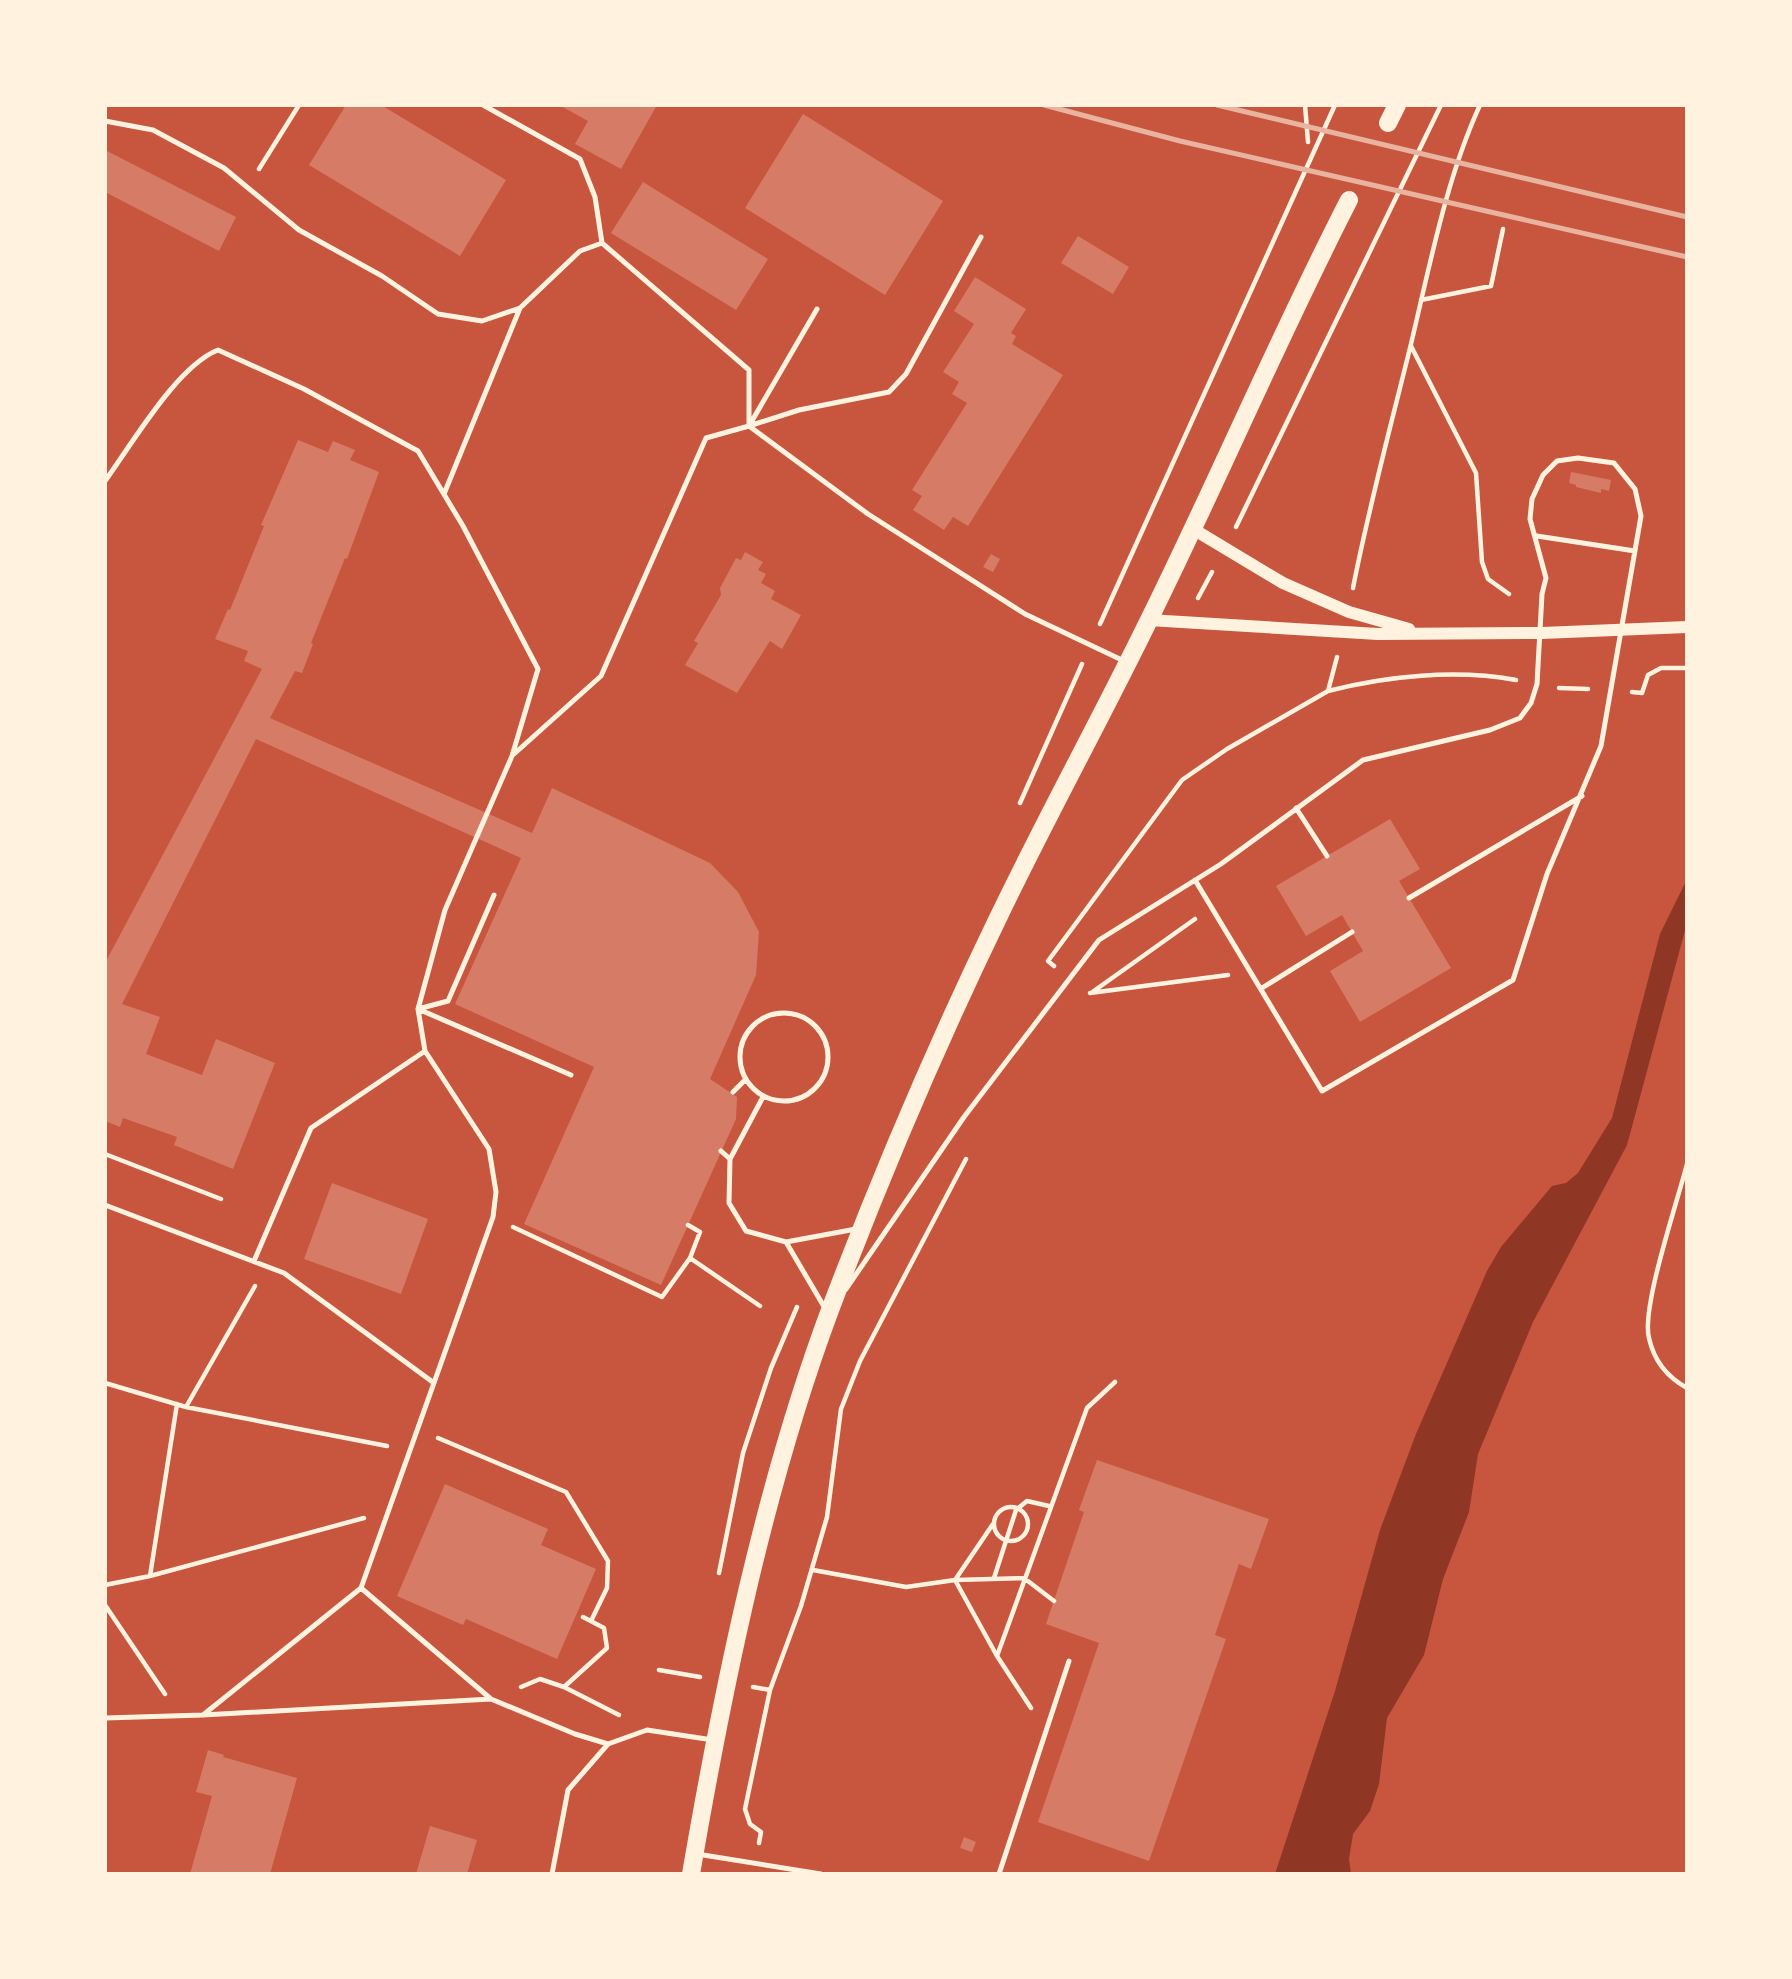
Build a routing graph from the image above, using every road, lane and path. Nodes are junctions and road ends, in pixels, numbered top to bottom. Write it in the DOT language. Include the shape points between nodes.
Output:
graph roads {
  1 [pos="299,105"];
  2 [pos="483,105"];
  3 [pos="1305,105"];
  4 [pos="1397,105"];
  5 [pos="1441,105"];
  6 [pos="105,121"];
  7 [pos="1388,123"];
  8 [pos="1308,142"];
  9 [pos="248,188"];
  10 [pos="1349,200"];
  11 [pos="1503,229"];
  12 [pos="981,237"];
  13 [pos="602,243"];
  14 [pos="1421,300"];
  15 [pos="520,308"];
  16 [pos="817,309"];
  17 [pos="1410,345"];
  18 [pos="748,426"];
  19 [pos="105,481"];
  20 [pos="444,494"];
  21 [pos="1193,529"];
  22 [pos="1537,536"];
  23 [pos="1226,547"];
  24 [pos="1635,551"];
  25 [pos="1509,594"];
  26 [pos="1149,620"];
  27 [pos="1185,622"];
  28 [pos="1687,627"];
  29 [pos="1621,629"];
  30 [pos="1422,633"];
  31 [pos="1542,633"];
  32 [pos="1128,663"];
  33 [pos="512,756"];
  34 [pos="1582,796"];
  35 [pos="1296,808"];
  36 [pos="1327,856"];
  37 [pos="1195,880"];
  38 [pos="494,895"];
  39 [pos="1409,898"];
  40 [pos="1212,908"];
  41 [pos="1352,932"];
  42 [pos="1252,972"];
  43 [pos="1082,987"];
  44 [pos="1262,988"];
  45 [pos="1090,993"];
  46 [pos="1082,1004"];
  47 [pos="418,1009"];
  48 [pos="425,1051"];
  49 [pos="571,1075"];
  50 [pos="745,1080"];
  51 [pos="733,1092"];
  52 [pos="763,1097"];
  53 [pos="972,1147"];
  54 [pos="721,1152"];
  55 [pos="105,1154"];
  56 [pos="730,1159"];
  57 [pos="1687,1164"];
  58 [pos="221,1199"];
  59 [pos="105,1205"];
  60 [pos="493,1217"];
  61 [pos="688,1225"];
  62 [pos="863,1228"];
  63 [pos="786,1242"];
  64 [pos="690,1258"];
  65 [pos="254,1261"];
  66 [pos="256,1284"];
  67 [pos="760,1306"];
  68 [pos="829,1314"];
  69 [pos="1115,1382"];
  70 [pos="105,1383"];
  71 [pos="434,1384"];
  72 [pos="1687,1388"];
  73 [pos="177,1404"];
  74 [pos="186,1407"];
  75 [pos="418,1430"];
  76 [pos="410,1451"];
  77 [pos="1049,1506"];
  78 [pos="1016,1510"];
  79 [pos="388,1512"];
  80 [pos="993,1524"];
  81 [pos="1007,1539"];
  82 [pos="813,1570"];
  83 [pos="150,1576"];
  84 [pos="1024,1577"];
  85 [pos="994,1578"];
  86 [pos="956,1580"];
  87 [pos="105,1585"];
  88 [pos="361,1588"];
  89 [pos="1054,1601"];
  90 [pos="105,1605"];
  91 [pos="583,1617"];
  92 [pos="591,1621"];
  93 [pos="997,1656"];
  94 [pos="1069,1661"];
  95 [pos="758,1674"];
  96 [pos="564,1687"];
  97 [pos="491,1699"];
  98 [pos="752,1700"];
  99 [pos="179,1715"];
  100 [pos="203,1715"];
  101 [pos="105,1718"];
  102 [pos="647,1730"];
  103 [pos="1046,1731"];
  104 [pos="716,1740"];
  105 [pos="607,1744"];
  106 [pos="694,1853"];
  107 [pos="755,1863"];
  108 [pos="552,1874"];
  109 [pos="691,1874"];
  110 [pos="821,1874"];
  111 [pos="999,1874"];
  1 -- 9 [label="path"];
  2 -- 13 [label="lane" via="580,159 595,197"];
  3 -- 8 [label="path"];
  4 -- 7 [label="main road"];
  5 -- 23 [label="path"];
  6 -- 9 [label="lane" via="153,130 224,168"];
  9 -- 15 [label="lane" via="299,230 382,276 438,314 482,321"];
  10 -- 21 [label="main road"];
  11 -- 14 [label="path" via="1491,286"];
  12 -- 18 [label="lane" via="906,374 889,392 799,410"];
  13 -- 15 [label="lane" via="580,251"];
  13 -- 18 [label="lane" via="748,370"];
  15 -- 20 [label="lane"];
  16 -- 18 [label="lane"];
  17 -- 25 [label="path" via="1476,473 1482,562 1488,579"];
  18 -- 32 [label="lane" via="868,514 1025,614"];
  18 -- 33 [label="lane" via="706,438 601,676"];
  19 -- 20 [label="lane" via="178,382 200,357 218,350 304,389 418,452"];
  20 -- 33 [label="lane" via="538,668"];
  21 -- 23 [label="street"];
  21 -- 26 [label="main road"];
  22 -- 24 [label="lane"];
  22 -- 24 [label="lane" via="1530,519 1532,499 1543,475 1557,461 1590,459 1614,463 1635,489 1641,516"];
  22 -- 31 [label="lane" via="1546,578"];
  23 -- 27 [label="path"];
  23 -- 30 [label="street" via="1283,583 1349,612"];
  24 -- 29 [label="lane"];
  26 -- 27 [label="street"];
  26 -- 32 [label="main road"];
  27 -- 30 [label="street"];
  28 -- 29 [label="street"];
  29 -- 31 [label="street"];
  29 -- 34 [label="lane" via="1601,746"];
  30 -- 31 [label="street"];
  31 -- 35 [label="lane" via="1537,684 1520,718 1490,730 1363,760"];
  32 -- 62 [label="main road" via="998,918"];
  33 -- 47 [label="lane" via="445,910"];
  34 -- 39 [label="lane"];
  34 -- 44 [label="lane" via="1547,874 1513,980 1322,1091"];
  35 -- 36 [label="lane"];
  35 -- 37 [label="lane"];
  37 -- 40 [label="lane"];
  37 -- 68 [label="lane" via="1099,940 964,1117"];
  38 -- 47 [label="lane" via="448,1001"];
  40 -- 42 [label="lane"];
  40 -- 45 [label="path"];
  41 -- 44 [label="lane"];
  42 -- 44 [label="lane"];
  42 -- 45 [label="path"];
  43 -- 45 [label="path"];
  45 -- 46 [label="path"];
  47 -- 48 [label="lane"];
  47 -- 49 [label="lane"];
  48 -- 60 [label="lane" via="489,1149 496,1192"];
  48 -- 65 [label="lane" via="311,1128"];
  50 -- 51 [label="lane"];
  50 -- 52 [label="lane"];
  50 -- 52 [label="lane" via="739,1055 747,1030 767,1015 793,1012 816,1024 829,1046 827,1072 813,1092 789,1102"];
  52 -- 56 [label="lane"];
  53 -- 82 [label="path" via="860,1361 841,1409 827,1517"];
  54 -- 56 [label="lane"];
  55 -- 58 [label="path"];
  56 -- 63 [label="lane" via="729,1203 746,1231"];
  57 -- 72 [label="path" via="1648,1312 1648,1338 1660,1365 1669,1378"];
  59 -- 65 [label="lane"];
  60 -- 64 [label="path" via="662,1297"];
  60 -- 71 [label="lane"];
  61 -- 64 [label="path" via="700,1232"];
  62 -- 63 [label="lane"];
  62 -- 68 [label="main road"];
  63 -- 68 [label="lane"];
  64 -- 67 [label="path"];
  65 -- 71 [label="lane" via="284,1273"];
  66 -- 74 [label="path"];
  68 -- 104 [label="main road" via="780,1463"];
  69 -- 77 [label="path" via="1087,1408"];
  70 -- 73 [label="path"];
  71 -- 75 [label="lane"];
  73 -- 74 [label="path"];
  73 -- 83 [label="path"];
  74 -- 76 [label="path"];
  75 -- 76 [label="lane"];
  75 -- 92 [label="path" via="565,1492 608,1561 607,1588"];
  76 -- 79 [label="lane"];
  77 -- 78 [label="path" via="1027,1501"];
  77 -- 84 [label="path"];
  78 -- 80 [label="path" via="1002,1510"];
  78 -- 81 [label="path"];
  78 -- 81 [label="path" via="1027,1518 1029,1529 1021,1538"];
  79 -- 83 [label="path"];
  79 -- 88 [label="lane"];
  80 -- 81 [label="path"];
  80 -- 86 [label="path"];
  81 -- 85 [label="path"];
  82 -- 86 [label="path" via="906,1587"];
  82 -- 107 [label="path" via="770,1690 745,1809 750,1824 761,1832"];
  83 -- 87 [label="path"];
  84 -- 85 [label="path"];
  84 -- 89 [label="path"];
  84 -- 93 [label="path"];
  85 -- 86 [label="path"];
  86 -- 93 [label="path"];
  88 -- 97 [label="lane"];
  88 -- 100 [label="lane"];
  90 -- 99 [label="path"];
  91 -- 92 [label="path"];
  92 -- 96 [label="path" via="604,1628 607,1648"];
  93 -- 103 [label="path"];
  94 -- 103 [label="lane"];
  95 -- 98 [label="path"];
  96 -- 97 [label="path" via="540,1679"];
  96 -- 102 [label="path"];
  97 -- 100 [label="lane"];
  97 -- 105 [label="lane"];
  99 -- 100 [label="lane"];
  99 -- 101 [label="lane"];
  102 -- 104 [label="lane"];
  102 -- 105 [label="lane"];
  103 -- 111 [label="lane"];
  104 -- 106 [label="main road"];
  105 -- 108 [label="lane" via="568,1790"];
  106 -- 107 [label="lane"];
  106 -- 109 [label="main road"];
  107 -- 110 [label="lane"];
}
